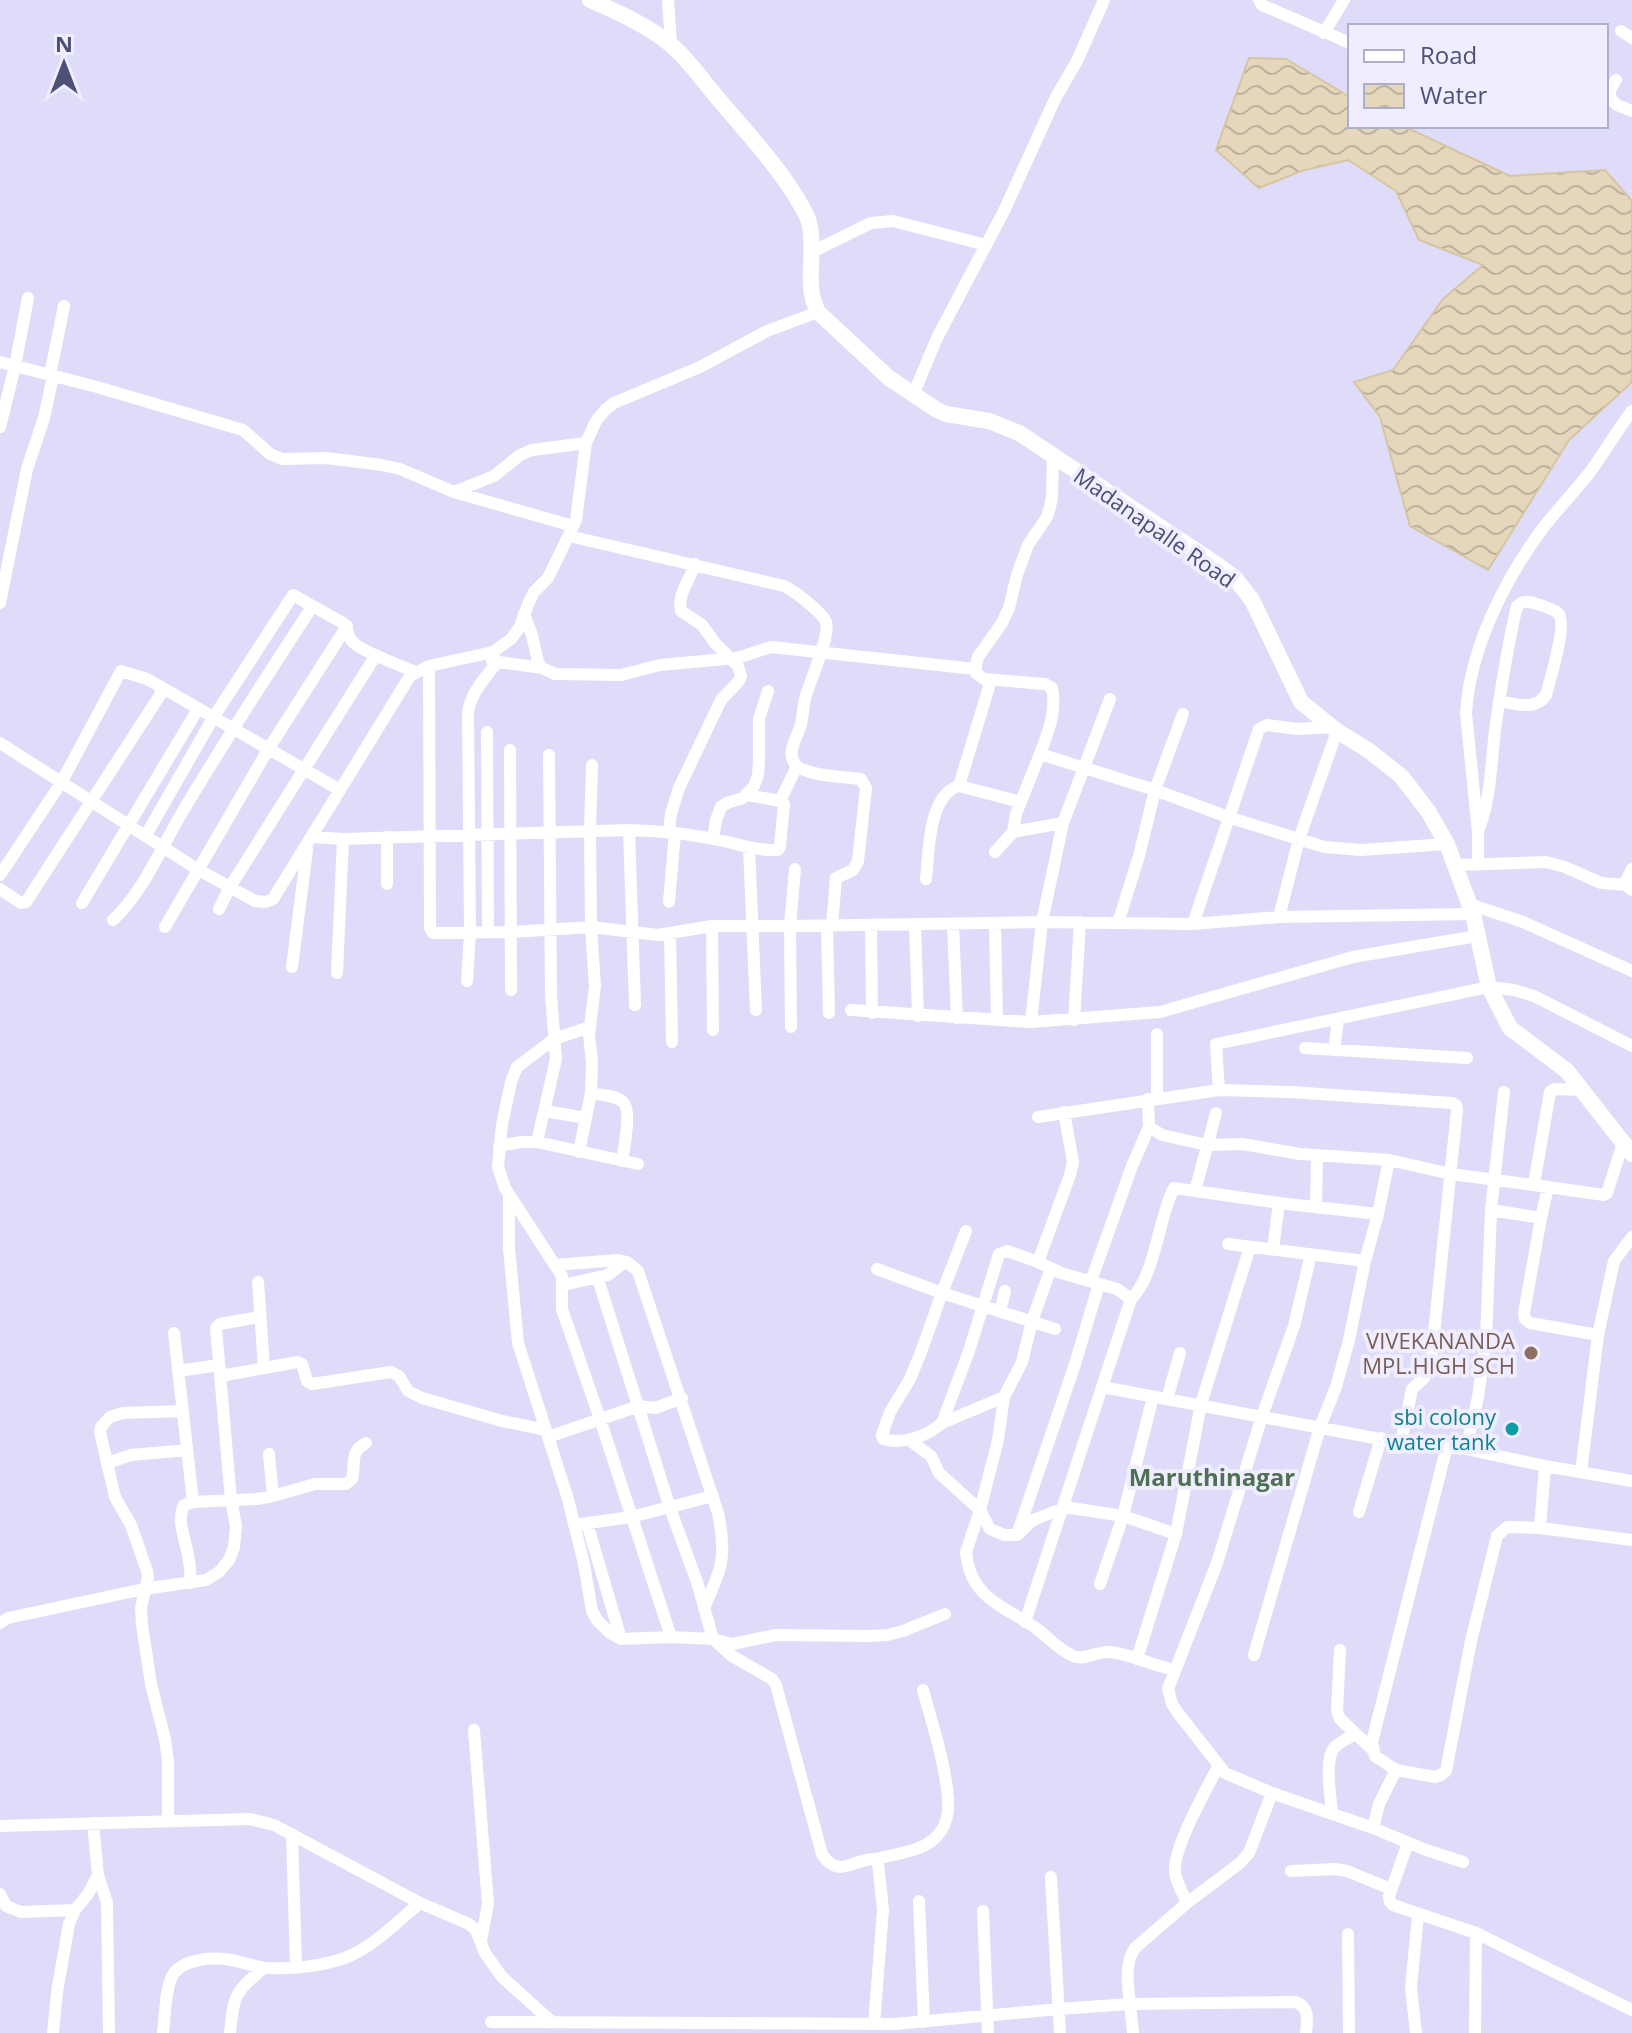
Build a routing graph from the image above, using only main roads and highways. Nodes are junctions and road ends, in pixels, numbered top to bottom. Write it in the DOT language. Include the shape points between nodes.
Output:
graph roads {
  1 [pos="590,0"];
  2 [pos="1628,1148"];
  1 -- 2 [label="main road, Madanapalle Road" via="671,44 783,177 809,222 812,302 889,378 946,414 989,421 1019,433 1235,578 1252,600 1301,702 1401,776 1428,811 1455,865 1489,987 1510,1028 1561,1064"];
}
